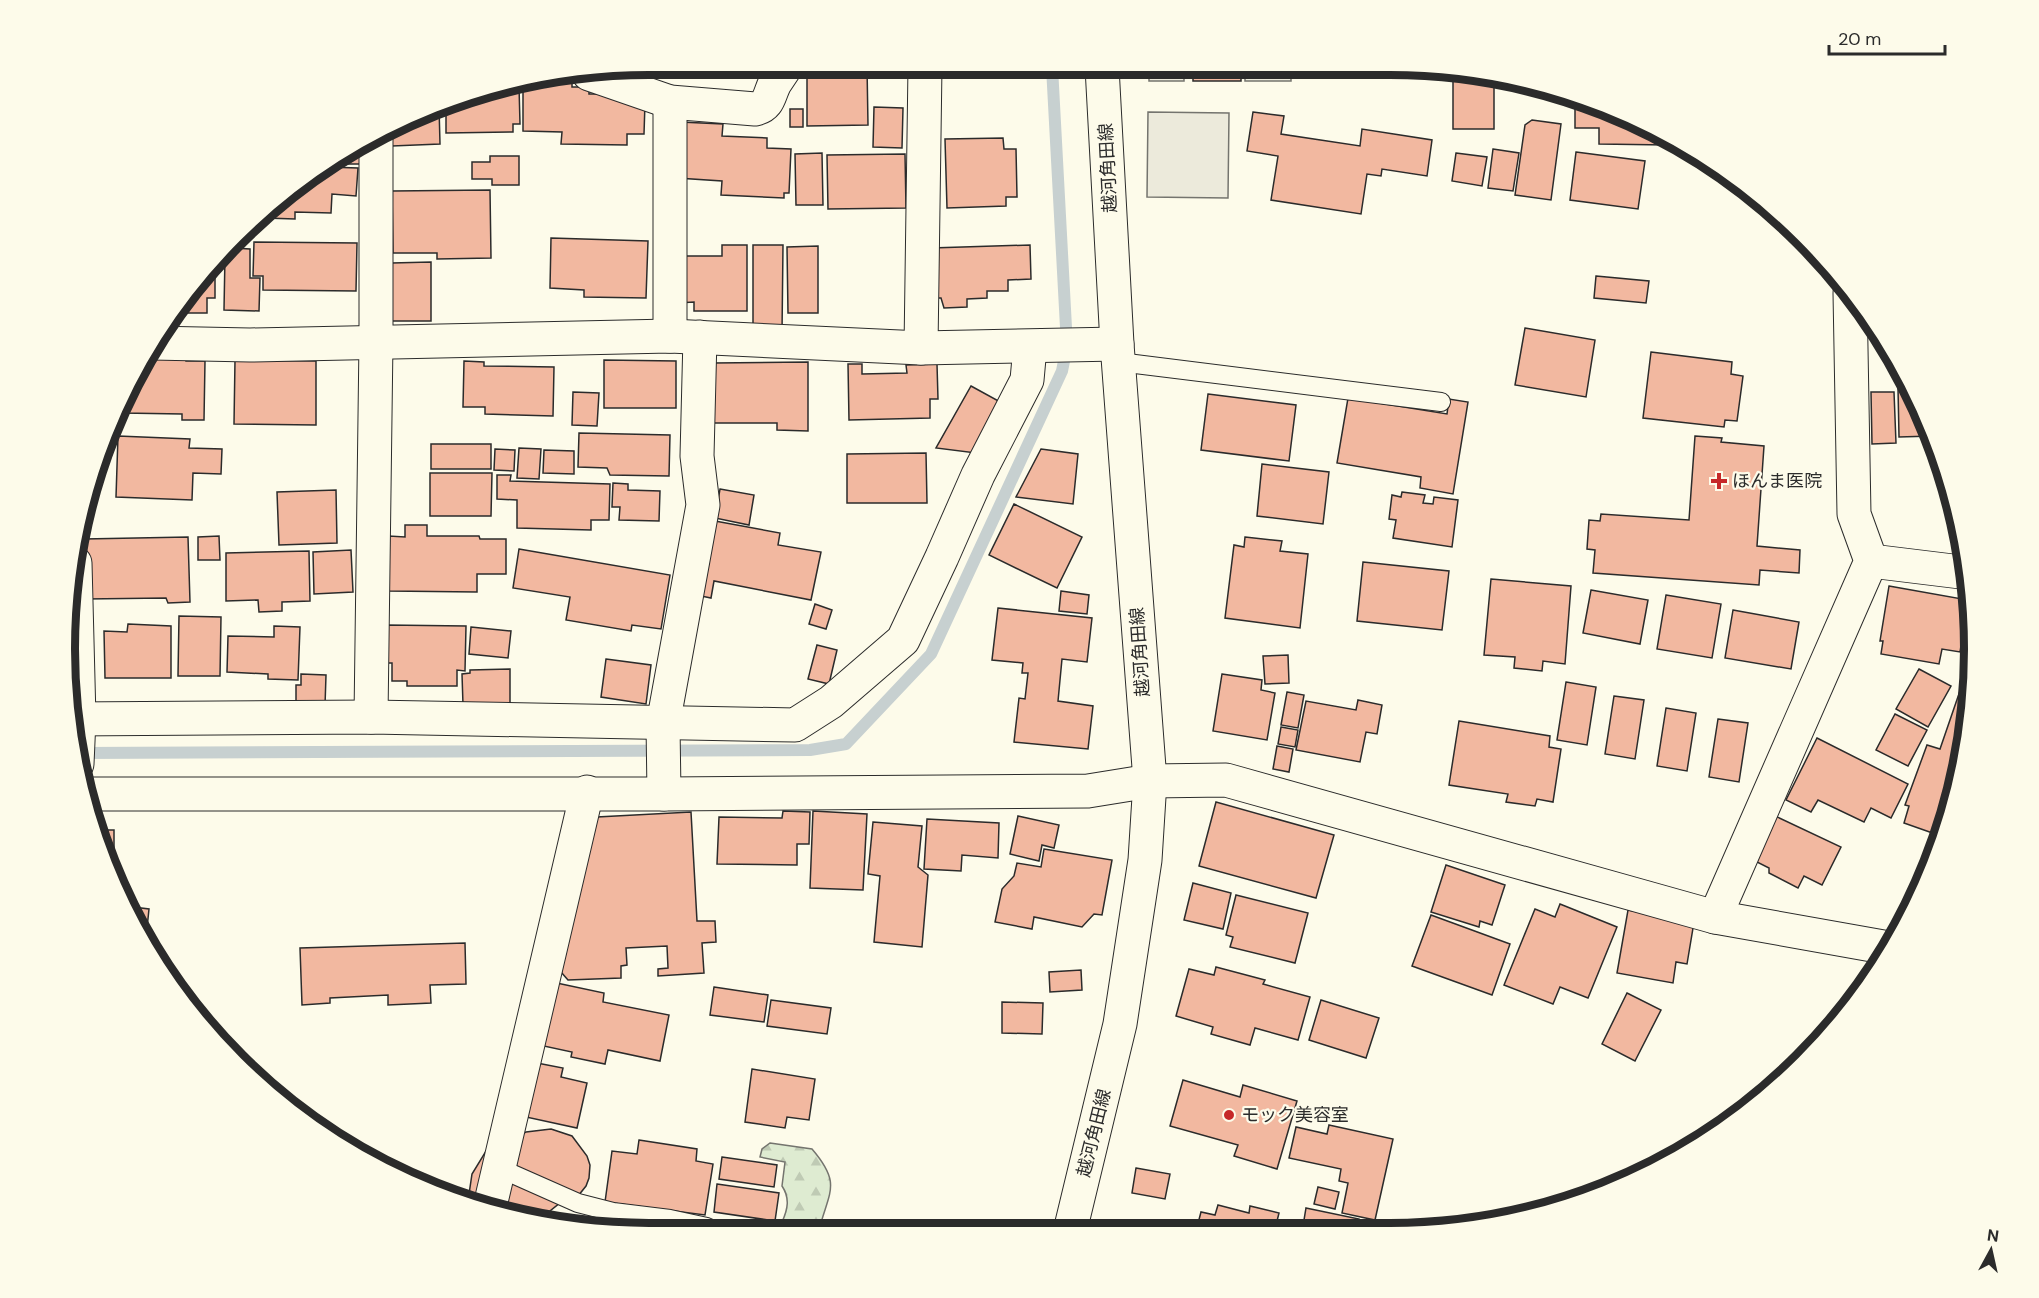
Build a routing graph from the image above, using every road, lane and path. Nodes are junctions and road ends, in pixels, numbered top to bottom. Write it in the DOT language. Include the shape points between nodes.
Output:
graph roads {
  1 [pos="780,75"];
  2 [pos="925,75"];
  3 [pos="1102,75"];
  4 [pos="599,77"];
  5 [pos="670,102"];
  6 [pos="376,144"];
  7 [pos="1850,307"];
  8 [pos="685,337"];
  9 [pos="376,341"];
  10 [pos="164,343"];
  11 [pos="1030,347"];
  12 [pos="921,348"];
  13 [pos="1118,353"];
  14 [pos="1441,402"];
  15 [pos="1871,561"];
  16 [pos="1959,572"];
  17 [pos="370,717"];
  18 [pos="79,718"];
  19 [pos="663,724"];
  20 [pos="1150,781"];
  21 [pos="587,792"];
  22 [pos="94,794"];
  23 [pos="664,794"];
  24 [pos="1715,917"];
  25 [pos="1880,946"];
  26 [pos="499,1168"];
  27 [pos="491,1201"];
  28 [pos="688,1223"];
  29 [pos="1072,1223"];
  1 -- 5 [label="street" via="762,108"];
  2 -- 12 [label="street"];
  3 -- 13 [label="street, 越河角田線"];
  4 -- 5 [label="street"];
  5 -- 8 [label="street"];
  6 -- 9 [label="street"];
  7 -- 15 [label="street" via="1854,514"];
  8 -- 9 [label="street"];
  8 -- 12 [label="street"];
  8 -- 19 [label="street" via="703,505"];
  9 -- 10 [label="street"];
  9 -- 17 [label="street"];
  11 -- 12 [label="street"];
  11 -- 13 [label="street"];
  11 -- 19 [label="street" via="1027,380 978,475 903,640 831,702 795,725"];
  13 -- 14 [label="lane"];
  13 -- 20 [label="street, 越河角田線"];
  15 -- 16 [label="street"];
  15 -- 24 [label="street"];
  17 -- 18 [label="street"];
  17 -- 19 [label="street"];
  19 -- 23 [label="street"];
  20 -- 23 [label="street" via="1088,791"];
  20 -- 24 [label="street" via="1226,780"];
  20 -- 29 [label="street, 越河角田線" via="1145,860 1120,1024"];
  21 -- 22 [label="street"];
  21 -- 23 [label="street"];
  21 -- 26 [label="street"];
  24 -- 25 [label="street"];
  26 -- 27 [label="street"];
  26 -- 28 [label="lane" via="578,1203"];
}
